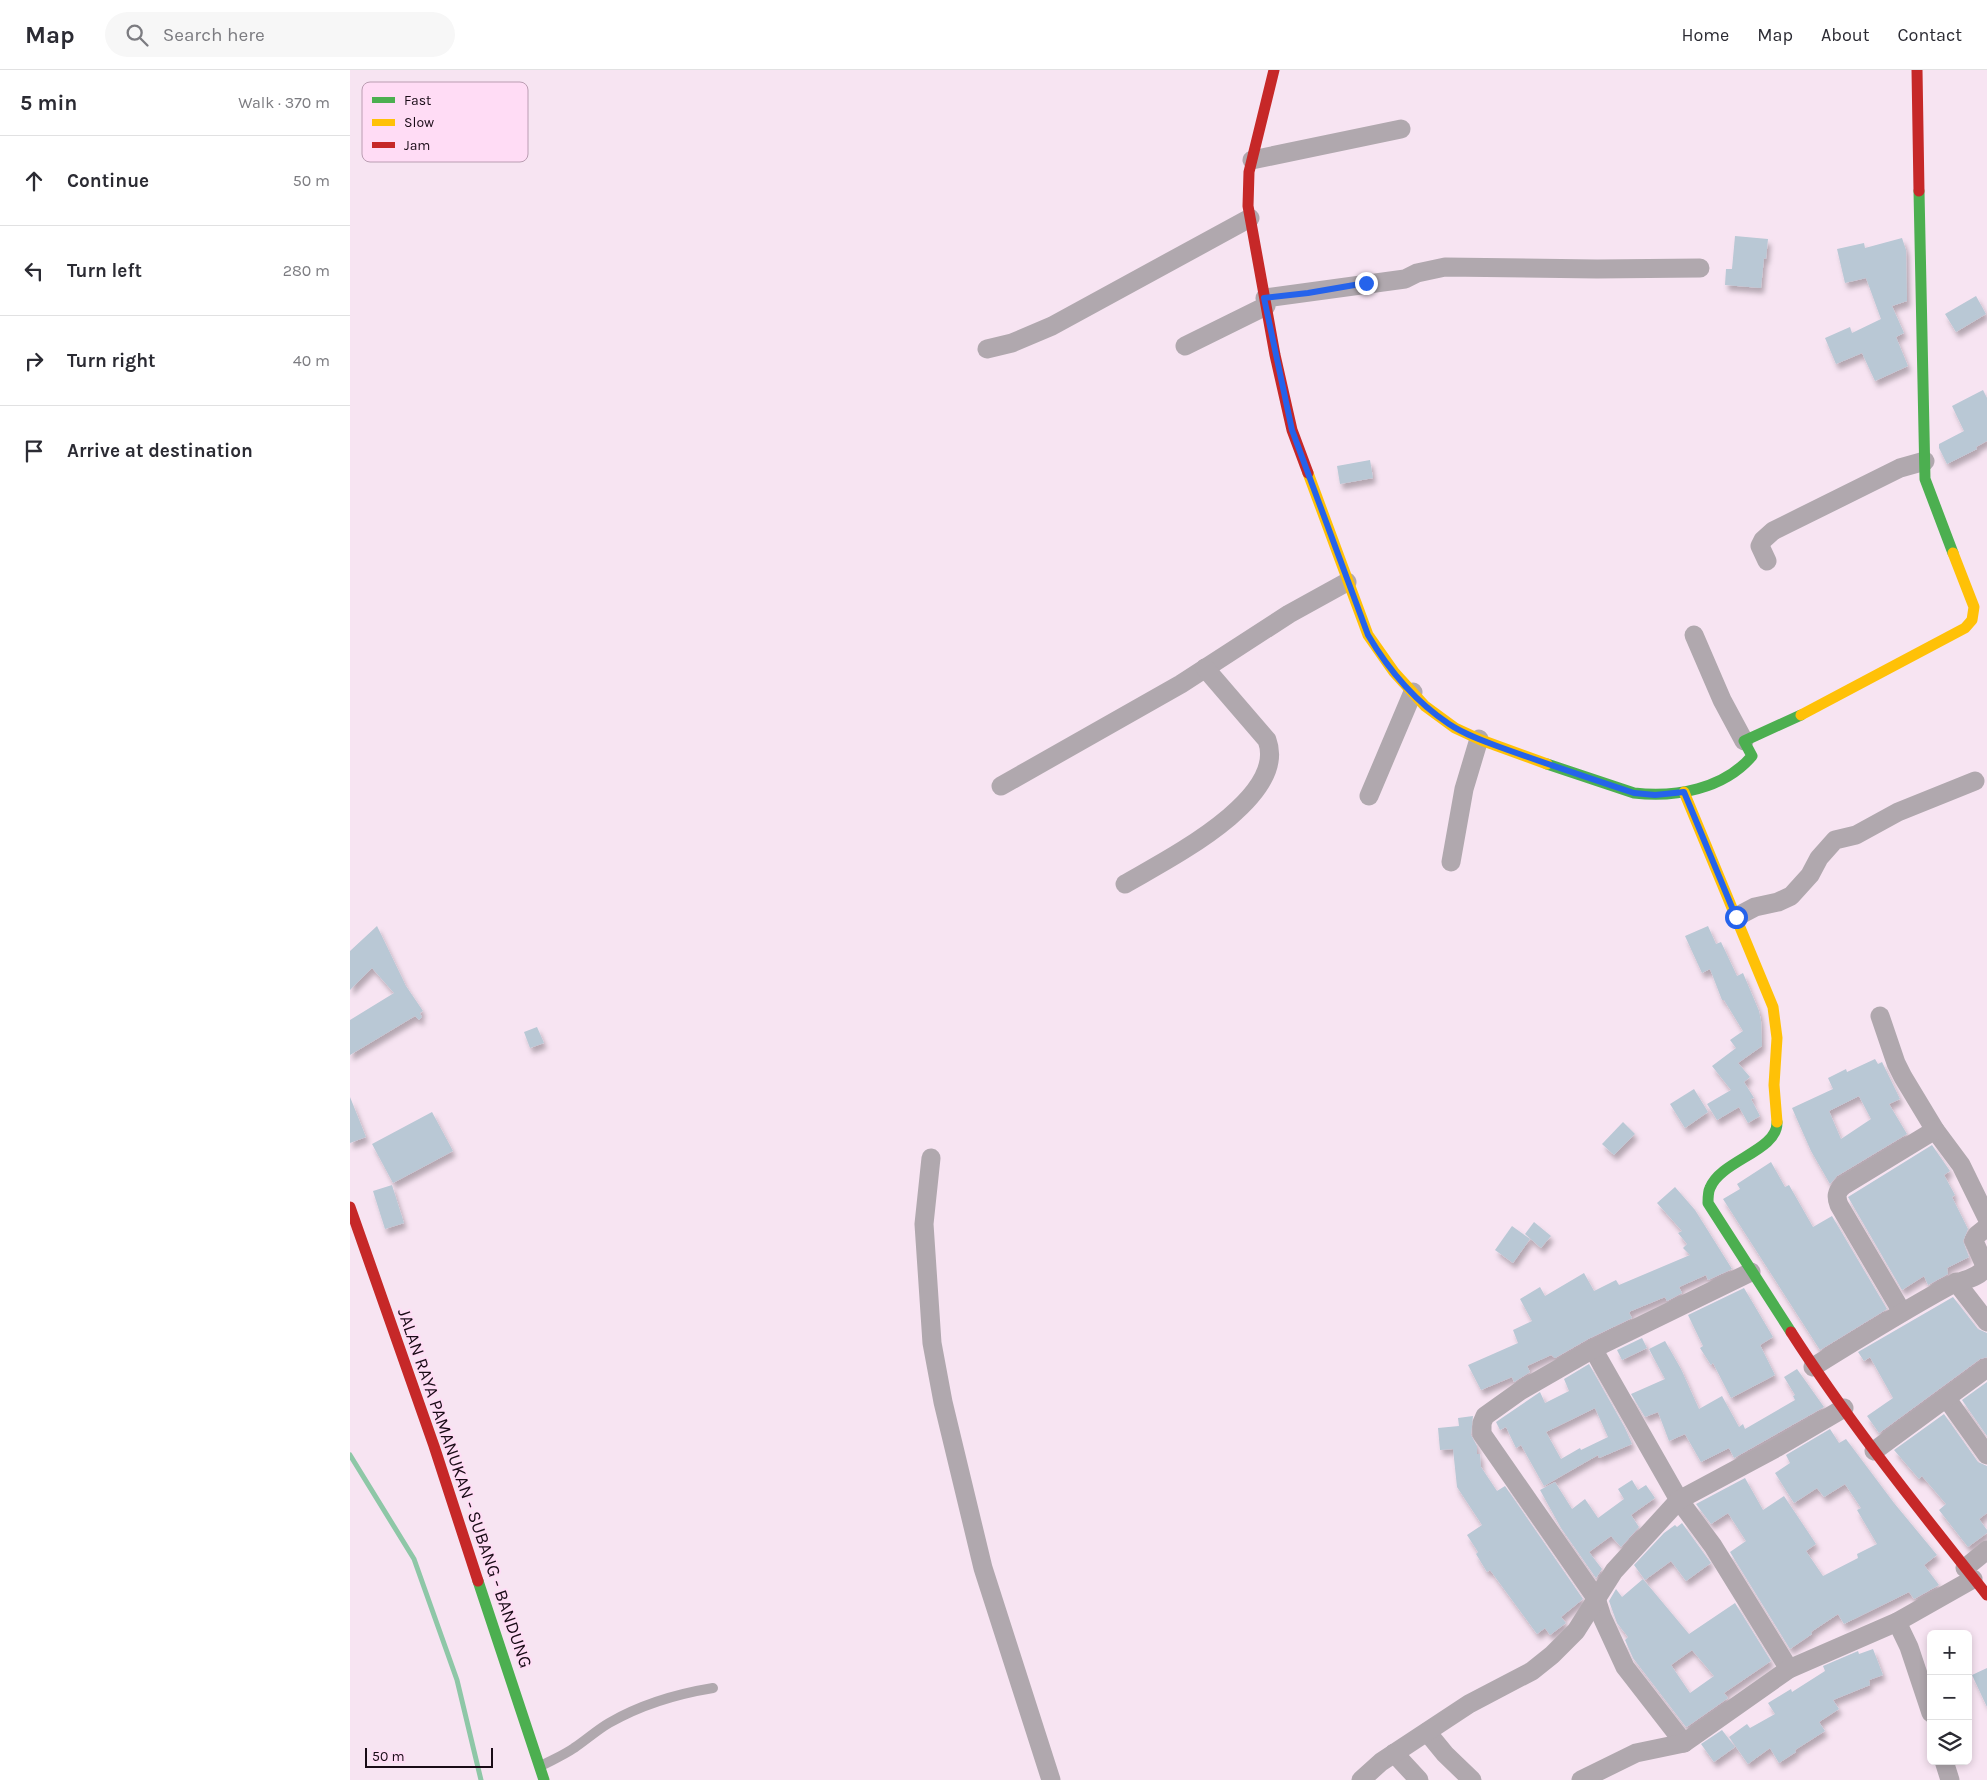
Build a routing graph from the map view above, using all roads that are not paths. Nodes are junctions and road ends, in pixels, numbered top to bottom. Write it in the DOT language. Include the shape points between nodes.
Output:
graph roads {
  1 [pos="1274,70"];
  2 [pos="1917,70"];
  3 [pos="1401,129"];
  4 [pos="1252,160"];
  5 [pos="1250,218"];
  6 [pos="1700,268"];
  7 [pos="1265,302"];
  8 [pos="1185,346"];
  9 [pos="987,349"];
  10 [pos="1925,461"];
  11 [pos="1767,561"];
  12 [pos="1348,582"];
  13 [pos="1694,635"];
  14 [pos="1205,668"];
  15 [pos="1412,692"];
  16 [pos="1479,739"];
  17 [pos="1744,741"];
  18 [pos="1975,781"];
  19 [pos="1002,786"];
  20 [pos="1684,792"];
  21 [pos="1369,796"];
  22 [pos="1451,862"];
  23 [pos="1125,884"];
  24 [pos="1736,917"];
  25 [pos="1880,1016"];
  26 [pos="1935,1130"];
  27 [pos="931,1158"];
  28 [pos="350,1207"];
  29 [pos="1987,1218"];
  30 [pos="1987,1227"];
  31 [pos="1751,1272"];
  32 [pos="1956,1282"];
  33 [pos="1902,1312"];
  34 [pos="1987,1322"];
  35 [pos="1593,1350"];
  36 [pos="1812,1367"];
  37 [pos="1987,1368"];
  38 [pos="1947,1399"];
  39 [pos="1844,1408"];
  40 [pos="1874,1451"];
  41 [pos="1987,1455"];
  42 [pos="1679,1500"];
  43 [pos="1987,1550"];
  44 [pos="1969,1574"];
  45 [pos="1987,1595"];
  46 [pos="1596,1598"];
  47 [pos="1897,1622"];
  48 [pos="1789,1669"];
  49 [pos="714,1688"];
  50 [pos="1927,1701"];
  51 [pos="1427,1732"];
  52 [pos="1684,1743"];
  53 [pos="1394,1753"];
  54 [pos="1945,1765"];
  55 [pos="540,1767"];
  56 [pos="544,1780"];
  57 [pos="1051,1780"];
  58 [pos="1361,1780"];
  59 [pos="1419,1780"];
  60 [pos="1472,1780"];
  61 [pos="1581,1780"];
  62 [pos="1950,1780"];
  1 -- 4 [label="street"];
  2 -- 10 [label="street"];
  3 -- 4 [label="street"];
  4 -- 5 [label="street" via="1247,189"];
  5 -- 7 [label="street"];
  5 -- 9 [label="street" via="1052,326 1012,343"];
  6 -- 7 [label="street" via="1444,267 1405,279"];
  7 -- 8 [label="street"];
  7 -- 12 [label="street" via="1292,430"];
  10 -- 11 [label="street" via="1900,468 1773,531 1760,546"];
  10 -- 17 [label="street" via="1928,490 1974,607 1970,624 1794,718"];
  12 -- 14 [label="street" via="1289,614"];
  12 -- 15 [label="street" via="1368,635"];
  13 -- 17 [label="street"];
  14 -- 19 [label="street"];
  14 -- 23 [label="street" via="1267,740 1270,756 1265,773 1249,798 1215,829"];
  15 -- 16 [label="street" via="1451,725"];
  15 -- 21 [label="street"];
  16 -- 20 [label="street" via="1634,793"];
  16 -- 22 [label="street" via="1464,789"];
  17 -- 20 [label="street" via="1752,756 1742,768 1724,780"];
  18 -- 24 [label="street" via="1898,812 1856,835 1835,840 1791,896 1755,907"];
  20 -- 24 [label="street"];
  24 -- 31 [label="street" via="1777,1024 1774,1105 1777,1129 1768,1142 1718,1175 1707,1196 1708,1203"];
  25 -- 26 [label="street" via="1896,1063"];
  26 -- 29 [label="street" via="1961,1165"];
  26 -- 33 [label="street" via="1843,1186 1837,1194 1839,1205"];
  27 -- 57 [label="street" via="924,1224 932,1342 942,1394 983,1568"];
  28 -- 55 [label="street, JALAN RAYA PAMANUKAN - SUBANG - BANDUNG" via="434,1446"];
  30 -- 32 [label="street" via="1976,1235 1974,1241 1985,1268 1976,1276"];
  31 -- 35 [label="street"];
  31 -- 36 [label="street"];
  32 -- 33 [label="street"];
  32 -- 34 [label="street"];
  33 -- 36 [label="street"];
  35 -- 42 [label="street"];
  35 -- 46 [label="street" via="1488,1412 1483,1419 1482,1431"];
  36 -- 39 [label="street"];
  37 -- 38 [label="street"];
  38 -- 40 [label="street"];
  38 -- 41 [label="street"];
  39 -- 40 [label="street"];
  39 -- 42 [label="street"];
  40 -- 44 [label="street"];
  42 -- 46 [label="street" via="1614,1571"];
  42 -- 48 [label="street" via="1713,1546"];
  43 -- 44 [label="street"];
  44 -- 45 [label="street"];
  44 -- 47 [label="street"];
  46 -- 51 [label="street" via="1576,1631 1532,1671 1470,1704"];
  46 -- 52 [label="street" via="1625,1667"];
  47 -- 48 [label="street"];
  47 -- 50 [label="street"];
  48 -- 52 [label="street"];
  49 -- 55 [label="lane" via="676,1695 631,1711"];
  51 -- 53 [label="street"];
  51 -- 60 [label="street" via="1444,1754"];
  52 -- 61 [label="street" via="1636,1753"];
  53 -- 58 [label="street"];
  53 -- 59 [label="street"];
  54 -- 62 [label="street"];
  55 -- 56 [label="street, JALAN RAYA PAMANUKAN - SUBANG - BANDUNG"];
}
